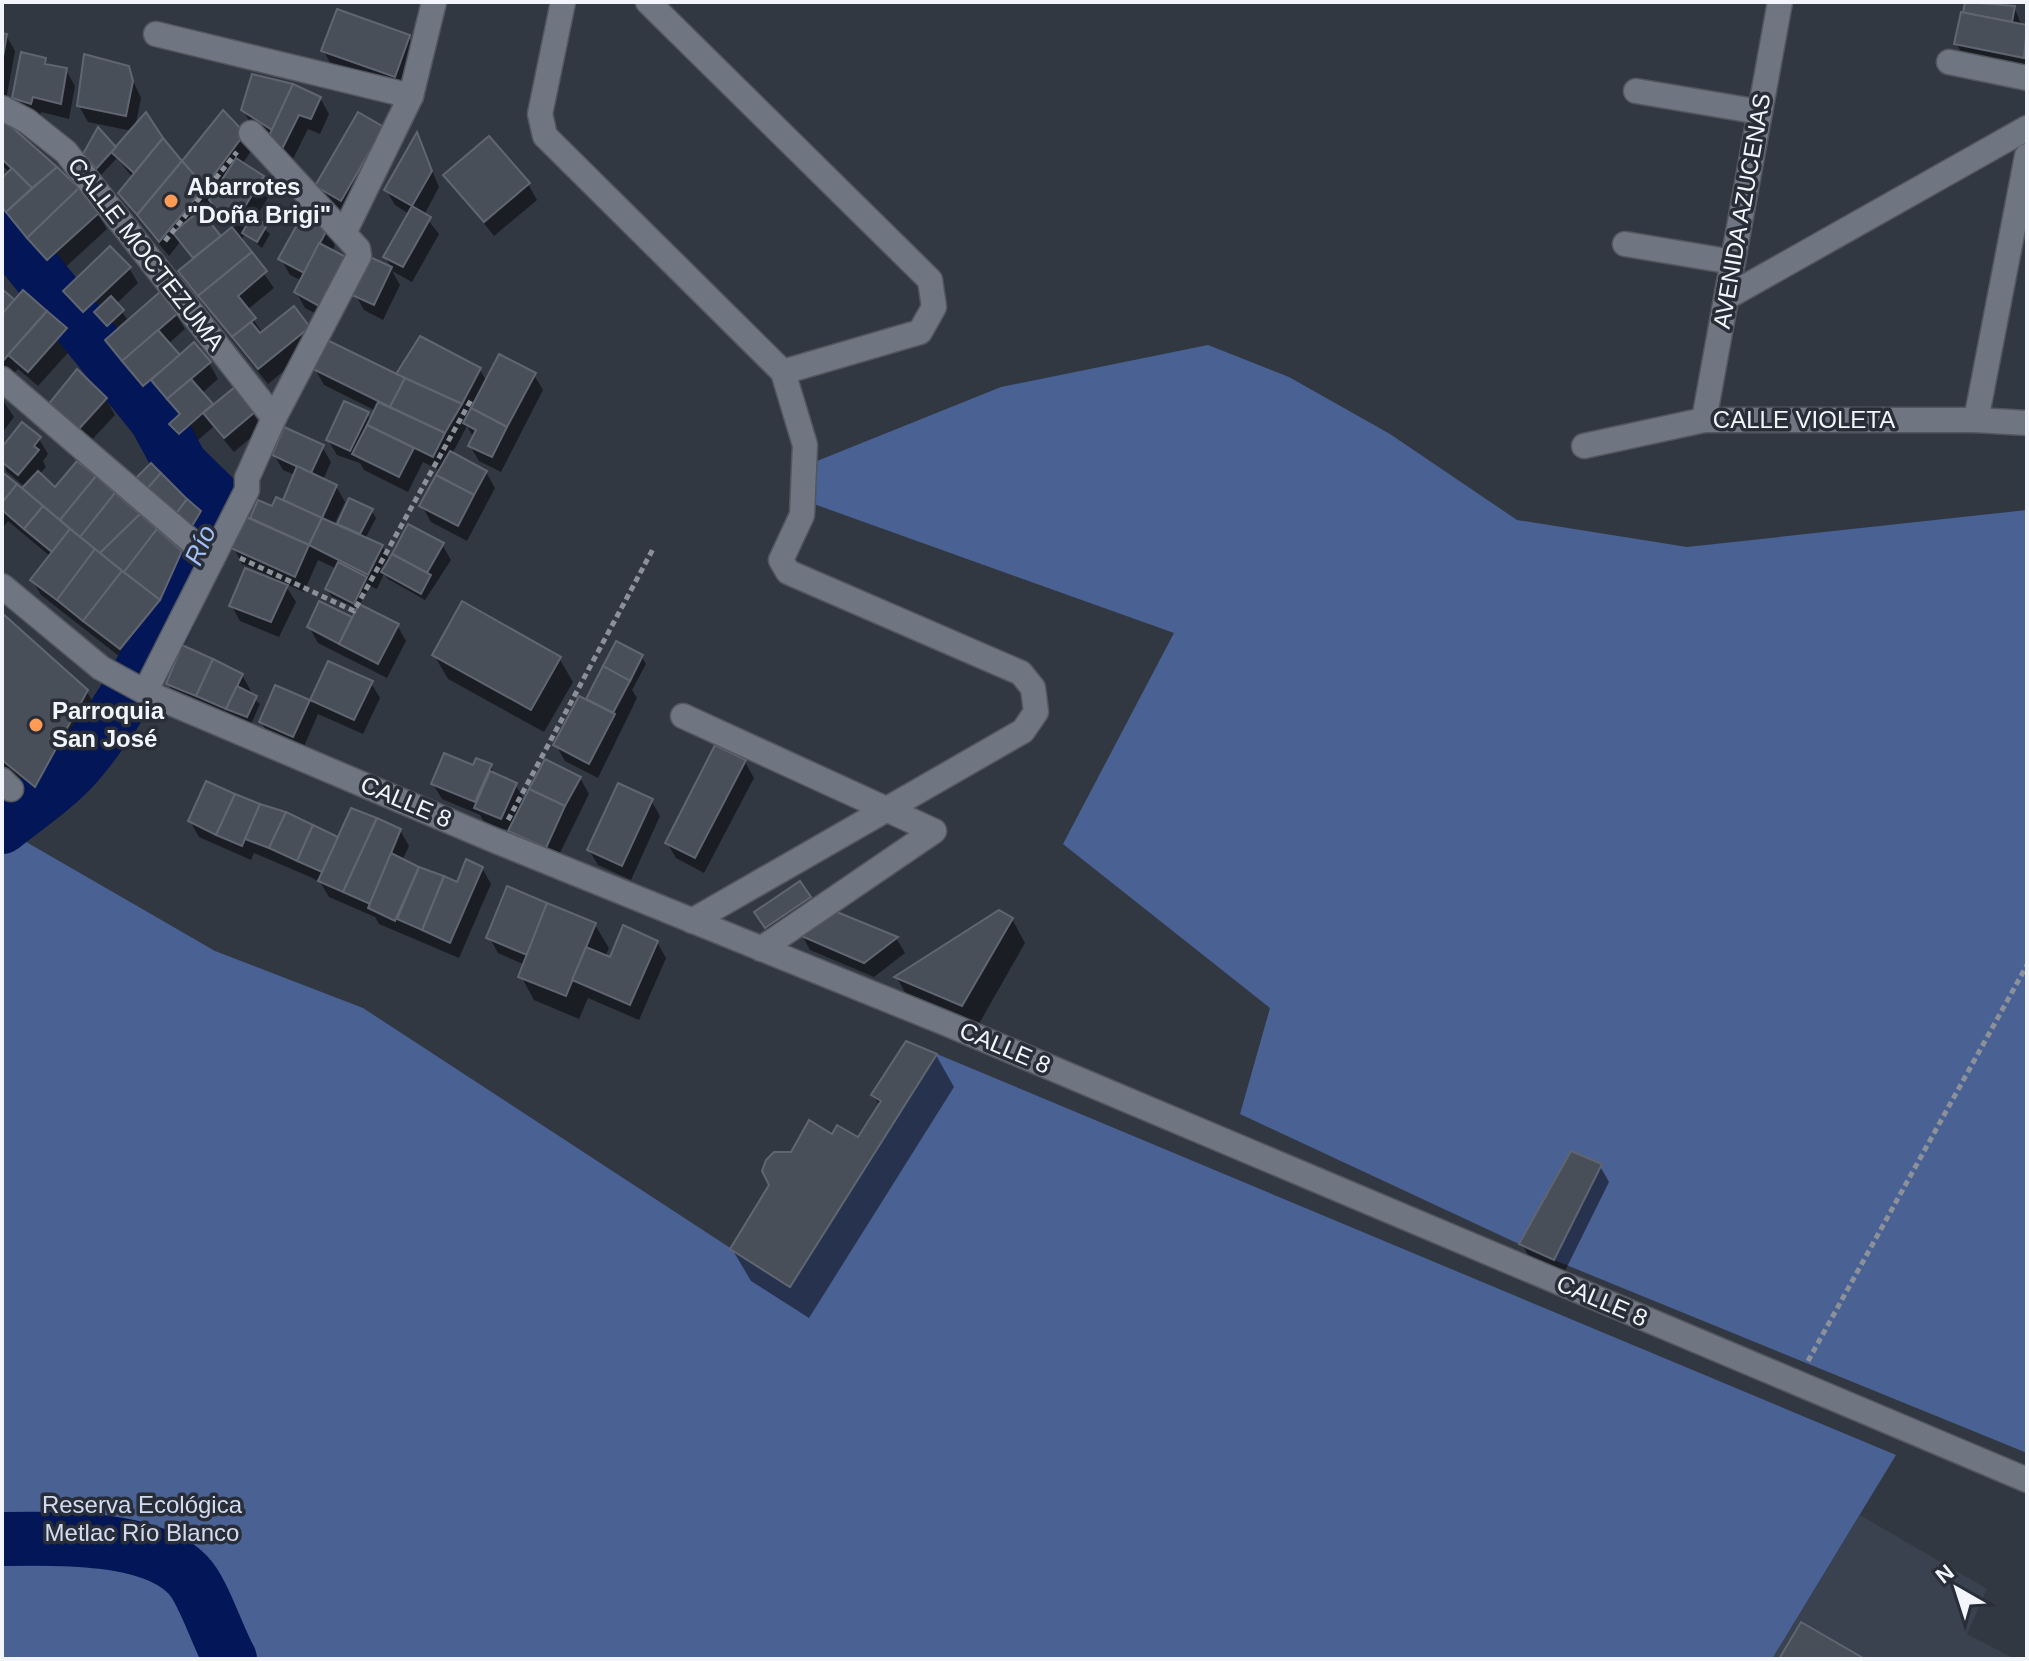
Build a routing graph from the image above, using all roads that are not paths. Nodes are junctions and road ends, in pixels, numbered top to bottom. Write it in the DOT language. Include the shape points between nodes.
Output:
graph roads {
  1 [pos="434,2"];
  2 [pos="563,2"];
  3 [pos="648,2"];
  4 [pos="1780,2"];
  5 [pos="156,34"];
  6 [pos="1949,62"];
  7 [pos="2027,78"];
  8 [pos="1636,91"];
  9 [pos="411,96"];
  10 [pos="2,108"];
  11 [pos="1760,112"];
  12 [pos="2027,128"];
  13 [pos="251,133"];
  14 [pos="2027,156"];
  15 [pos="344,233"];
  16 [pos="1625,244"];
  17 [pos="1733,262"];
  18 [pos="1729,296"];
  19 [pos="783,372"];
  20 [pos="2,379"];
  21 [pos="274,418"];
  22 [pos="1704,420"];
  23 [pos="1976,420"];
  24 [pos="2027,423"];
  25 [pos="1584,446"];
  26 [pos="214,553"];
  27 [pos="2,586"];
  28 [pos="145,692"];
  29 [pos="683,716"];
  30 [pos="888,809"];
  31 [pos="692,921"];
  32 [pos="761,949"];
  33 [pos="2027,1480"];
  1 -- 9 [label="street"];
  2 -- 19 [label="street" via="540,114 545,136"];
  3 -- 19 [label="street" via="930,280 934,307 920,332"];
  4 -- 11 [label="street, AVENIDA AZUCENAS"];
  5 -- 9 [label="street"];
  6 -- 7 [label="street"];
  8 -- 11 [label="street"];
  9 -- 15 [label="street"];
  10 -- 21 [label="street, CALLE MOCTEZUMA" via="66,152"];
  11 -- 17 [label="street, AVENIDA AZUCENAS"];
  12 -- 18 [label="street"];
  13 -- 15 [label="street"];
  14 -- 23 [label="street"];
  15 -- 21 [label="street" via="359,256"];
  16 -- 17 [label="street"];
  17 -- 18 [label="street, AVENIDA AZUCENAS"];
  18 -- 22 [label="street, AVENIDA AZUCENAS"];
  19 -- 30 [label="street" via="805,445 802,515 781,560 788,572 1021,673 1033,688 1036,712 1023,731"];
  20 -- 26 [label="street" via="185,537"];
  21 -- 26 [label="street" via="247,478 247,490"];
  22 -- 23 [label="street, CALLE VIOLETA"];
  22 -- 25 [label="street, CALLE VIOLETA"];
  23 -- 24 [label="street, CALLE VIOLETA"];
  26 -- 28 [label="street"];
  27 -- 28 [label="street, CALLE 8" via="101,668"];
  28 -- 31 [label="street, CALLE 8"];
  29 -- 30 [label="street"];
  30 -- 31 [label="street"];
  30 -- 32 [label="street" via="934,831"];
  31 -- 32 [label="street, CALLE 8"];
  32 -- 33 [label="street, CALLE 8"];
}
